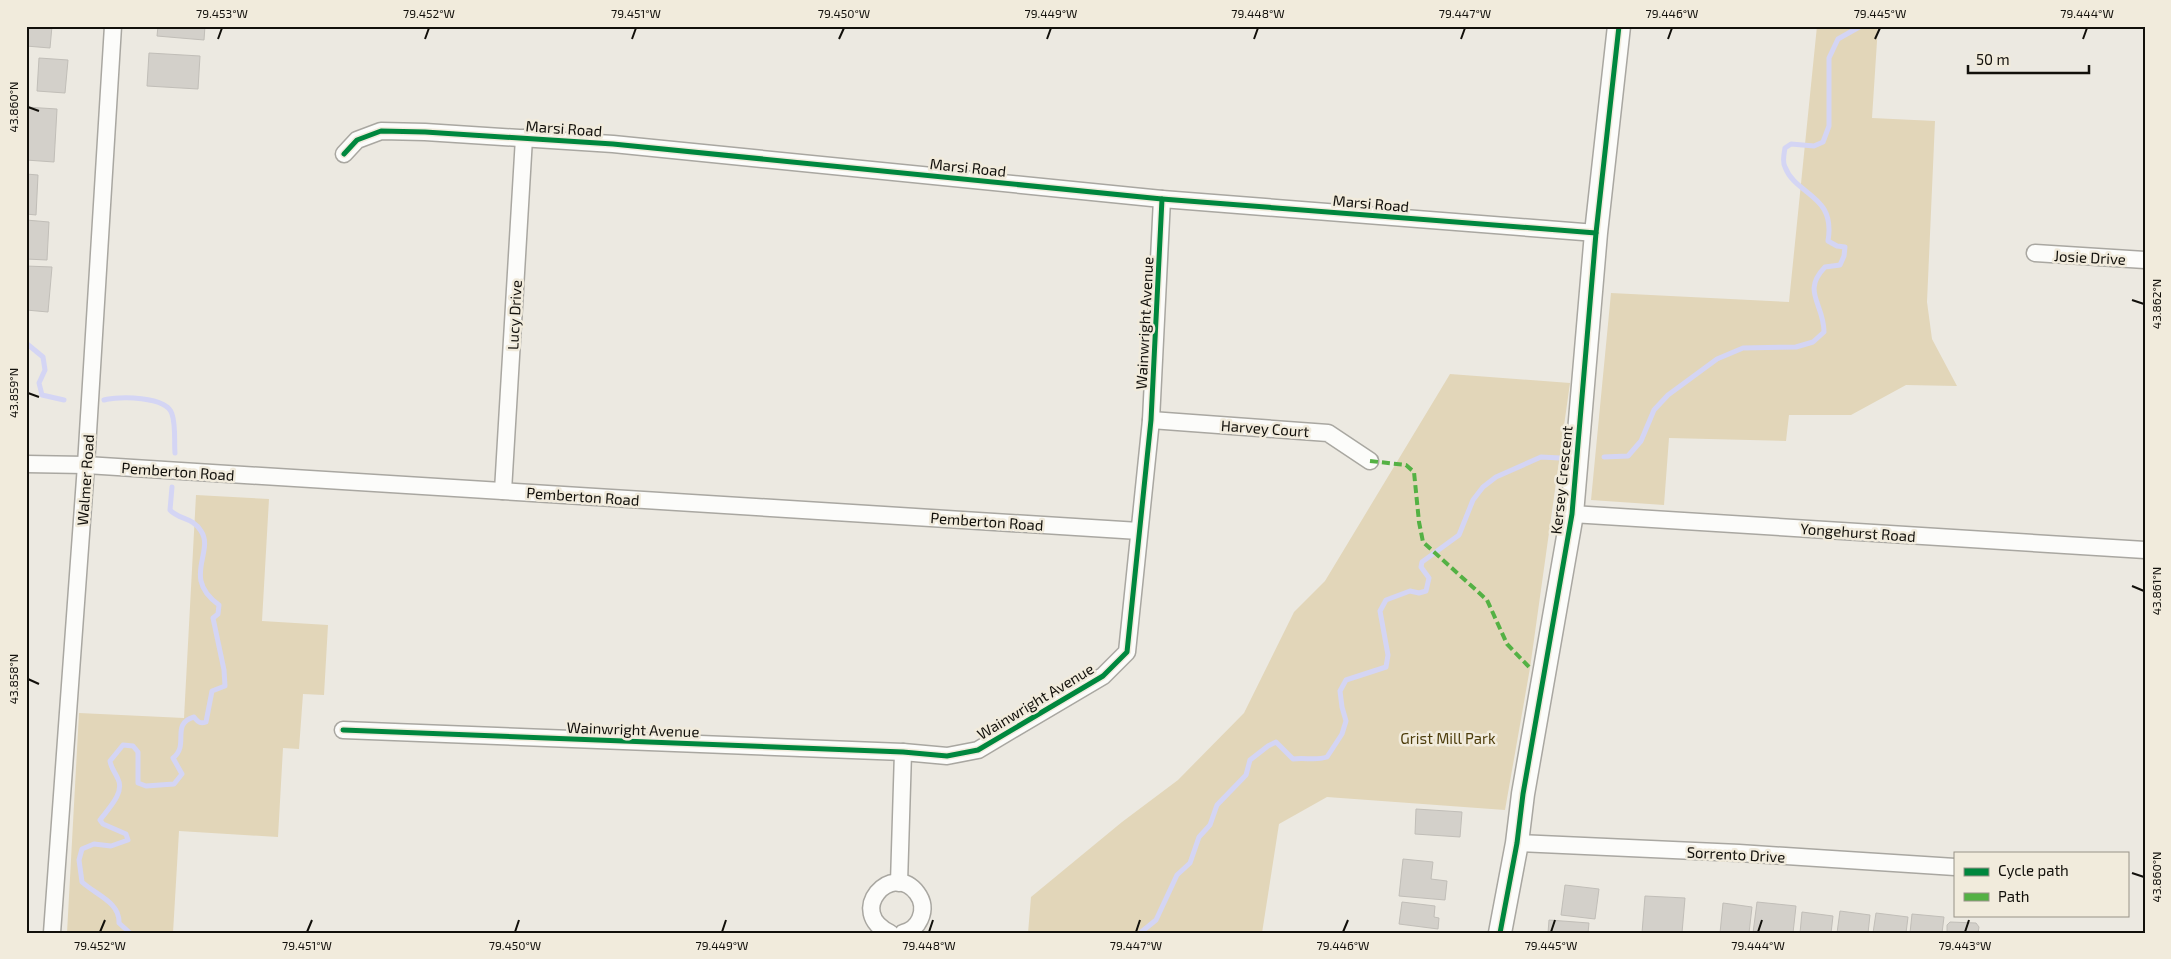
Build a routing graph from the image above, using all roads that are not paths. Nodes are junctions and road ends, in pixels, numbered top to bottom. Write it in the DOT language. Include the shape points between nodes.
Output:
graph roads {
  1 [pos="113,26"];
  2 [pos="1619,26"];
  3 [pos="524,138"];
  4 [pos="344,154"];
  5 [pos="1162,199"];
  6 [pos="1596,233"];
  7 [pos="2035,253"];
  8 [pos="2145,260"];
  9 [pos="1151,420"];
  10 [pos="1370,461"];
  11 [pos="26,464"];
  12 [pos="86,465"];
  13 [pos="503,491"];
  14 [pos="1572,514"];
  15 [pos="1139,531"];
  16 [pos="2145,550"];
  17 [pos="343,730"];
  18 [pos="903,752"];
  19 [pos="1517,843"];
  20 [pos="1954,867"];
  21 [pos="898,882"];
  22 [pos="52,933"];
  23 [pos="890,933"];
  24 [pos="903,933"];
  25 [pos="1500,933"];
  1 -- 12 [label="street, Walmer Road"];
  2 -- 6 [label="street, Kersey Crescent"];
  3 -- 4 [label="street, Marsi Road" via="381,131 357,140"];
  3 -- 5 [label="street, Marsi Road"];
  3 -- 13 [label="street, Lucy Drive"];
  5 -- 6 [label="street, Marsi Road"];
  5 -- 9 [label="street, Wainwright Avenue"];
  6 -- 14 [label="street, Kersey Crescent"];
  7 -- 8 [label="street, Josie Drive"];
  9 -- 10 [label="street, Harvey Court" via="1328,433"];
  9 -- 15 [label="street, Wainwright Avenue"];
  11 -- 12 [label="street, Pemberton Road"];
  12 -- 13 [label="street, Pemberton Road"];
  12 -- 22 [label="street, Walmer Road"];
  13 -- 15 [label="street, Pemberton Road"];
  14 -- 16 [label="street, Yongehurst Road"];
  14 -- 19 [label="street, Kersey Crescent"];
  15 -- 18 [label="street, Wainwright Avenue" via="1127,652 1103,676 978,750 947,756"];
  17 -- 18 [label="street, Wainwright Avenue"];
  18 -- 21 [label="street"];
  19 -- 20 [label="street, Sorrento Drive"];
  19 -- 25 [label="street, Kersey Crescent"];
  21 -- 23 [label="street" via="883,886 871,908 876,923"];
  21 -- 24 [label="street" via="914,889 922,904 919,921 914,928"];
}
